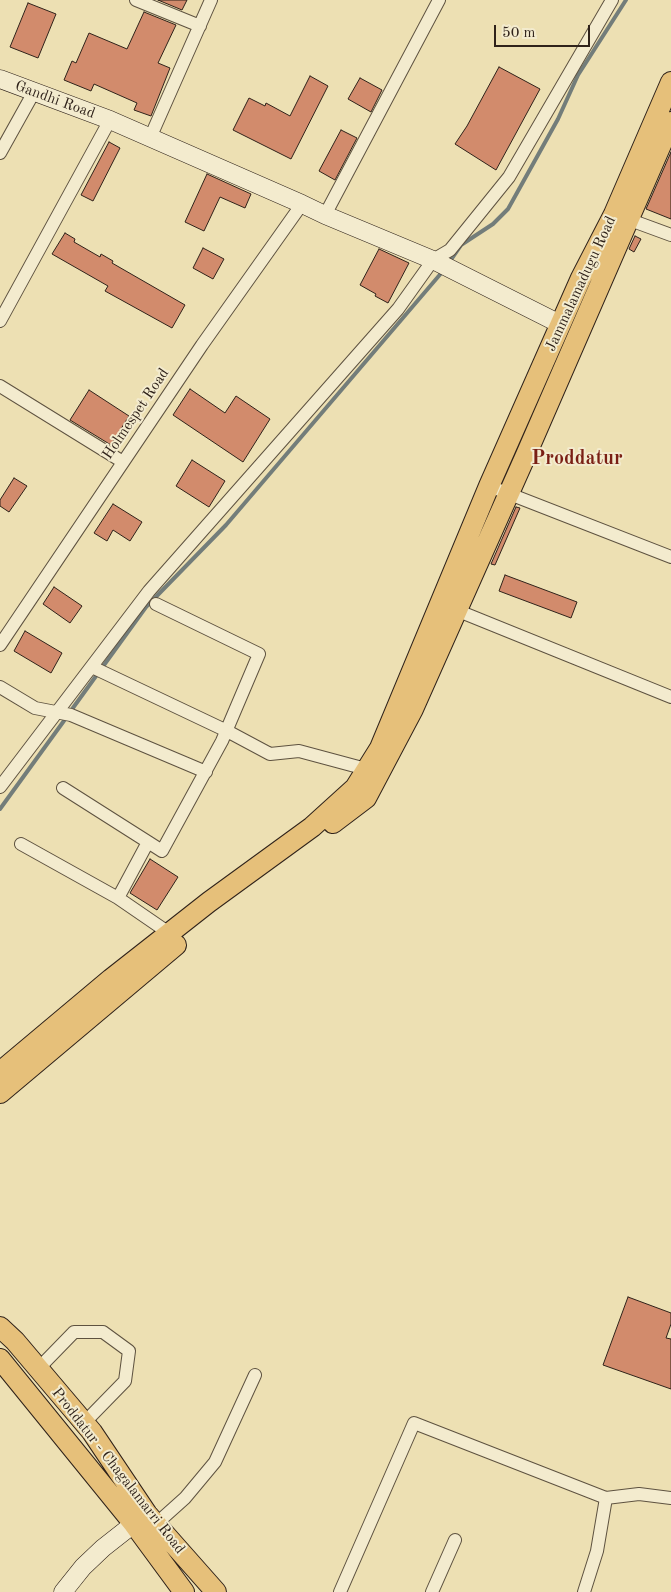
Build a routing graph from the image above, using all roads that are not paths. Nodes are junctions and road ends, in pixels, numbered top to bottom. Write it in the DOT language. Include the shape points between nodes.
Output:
graph roads {
  1 [pos="136,0"];
  2 [pos="211,0"];
  3 [pos="439,0"];
  4 [pos="612,0"];
  5 [pos="200,26"];
  6 [pos="0,79"];
  7 [pos="671,83"];
  8 [pos="34,92"];
  9 [pos="110,120"];
  10 [pos="671,122"];
  11 [pos="150,138"];
  12 [pos="0,152"];
  13 [pos="302,204"];
  14 [pos="325,215"];
  15 [pos="621,217"];
  16 [pos="671,235"];
  17 [pos="433,260"];
  18 [pos="0,321"];
  19 [pos="560,324"];
  20 [pos="0,386"];
  21 [pos="123,462"];
  22 [pos="489,486"];
  23 [pos="509,494"];
  24 [pos="671,557"];
  25 [pos="156,604"];
  26 [pos="449,608"];
  27 [pos="0,645"];
  28 [pos="92,667"];
  29 [pos="0,687"];
  30 [pos="671,697"];
  31 [pos="58,712"];
  32 [pos="227,731"];
  33 [pos="366,770"];
  34 [pos="206,772"];
  35 [pos="0,787"];
  36 [pos="63,788"];
  37 [pos="148,842"];
  38 [pos="21,844"];
  39 [pos="118,898"];
  40 [pos="169,933"];
  41 [pos="0,1072"];
  42 [pos="0,1093"];
  43 [pos="0,1328"];
  44 [pos="0,1359"];
  45 [pos="36,1366"];
  46 [pos="255,1375"];
  47 [pos="15,1378"];
  48 [pos="84,1423"];
  49 [pos="606,1498"];
  50 [pos="671,1498"];
  51 [pos="146,1521"];
  52 [pos="455,1540"];
  53 [pos="63,1592"];
  54 [pos="184,1592"];
  55 [pos="216,1592"];
  56 [pos="340,1592"];
  57 [pos="432,1592"];
  58 [pos="584,1592"];
  1 -- 5 [label="street"];
  2 -- 5 [label="street"];
  3 -- 14 [label="street"];
  4 -- 17 [label="street" via="509,178 450,250"];
  5 -- 11 [label="street"];
  6 -- 8 [label="main road, Gandhi Road"];
  7 -- 15 [label="main road, Jammalamadugu Road"];
  8 -- 9 [label="main road, Gandhi Road"];
  8 -- 12 [label="street"];
  9 -- 11 [label="main road, Gandhi Road"];
  9 -- 18 [label="street"];
  10 -- 15 [label="main road"];
  11 -- 13 [label="main road, Gandhi Road"];
  13 -- 14 [label="main road, Gandhi Road"];
  13 -- 21 [label="street, Holmespet Road"];
  14 -- 17 [label="main road, Gandhi Road"];
  15 -- 16 [label="street"];
  15 -- 19 [label="main road, Jammalamadugu Road" via="581,278"];
  15 -- 23 [label="main road"];
  17 -- 19 [label="main road, Gandhi Road"];
  17 -- 28 [label="street" via="398,309 149,592"];
  19 -- 22 [label="main road, Jammalamadugu Road"];
  20 -- 21 [label="street"];
  21 -- 27 [label="street, Holmespet Road"];
  22 -- 23 [label="street"];
  22 -- 26 [label="main road, Jammalamadugu Road"];
  23 -- 24 [label="street"];
  23 -- 26 [label="main road"];
  25 -- 32 [label="street" via="259,654"];
  26 -- 30 [label="street"];
  26 -- 33 [label="main road"];
  26 -- 42 [label="main road" via="413,709 366,798 160,958"];
  28 -- 31 [label="street"];
  28 -- 32 [label="street"];
  29 -- 31 [label="street" via="35,708"];
  31 -- 34 [label="street"];
  31 -- 35 [label="street"];
  32 -- 33 [label="street" via="270,754 299,751"];
  32 -- 34 [label="street"];
  33 -- 40 [label="main road" via="355,788 312,828"];
  34 -- 37 [label="street" via="162,851"];
  36 -- 37 [label="street"];
  37 -- 39 [label="street"];
  38 -- 39 [label="street"];
  39 -- 40 [label="street"];
  40 -- 41 [label="main road"];
  43 -- 45 [label="main road, Proddatur - Chagalamarri Road"];
  44 -- 47 [label="main road"];
  45 -- 47 [label="main road"];
  45 -- 48 [label="main road, Proddatur - Chagalamarri Road"];
  45 -- 48 [label="street" via="74,1332 103,1332 129,1351 125,1381"];
  46 -- 51 [label="street" via="215,1462 185,1498"];
  47 -- 51 [label="main road"];
  48 -- 51 [label="main road, Proddatur - Chagalamarri Road"];
  49 -- 50 [label="street" via="638,1494"];
  49 -- 56 [label="street" via="414,1423"];
  49 -- 58 [label="street" via="597,1551"];
  51 -- 53 [label="main road" via="103,1548"];
  51 -- 54 [label="main road"];
  51 -- 55 [label="main road, Proddatur - Chagalamarri Road"];
  52 -- 57 [label="street"];
}
